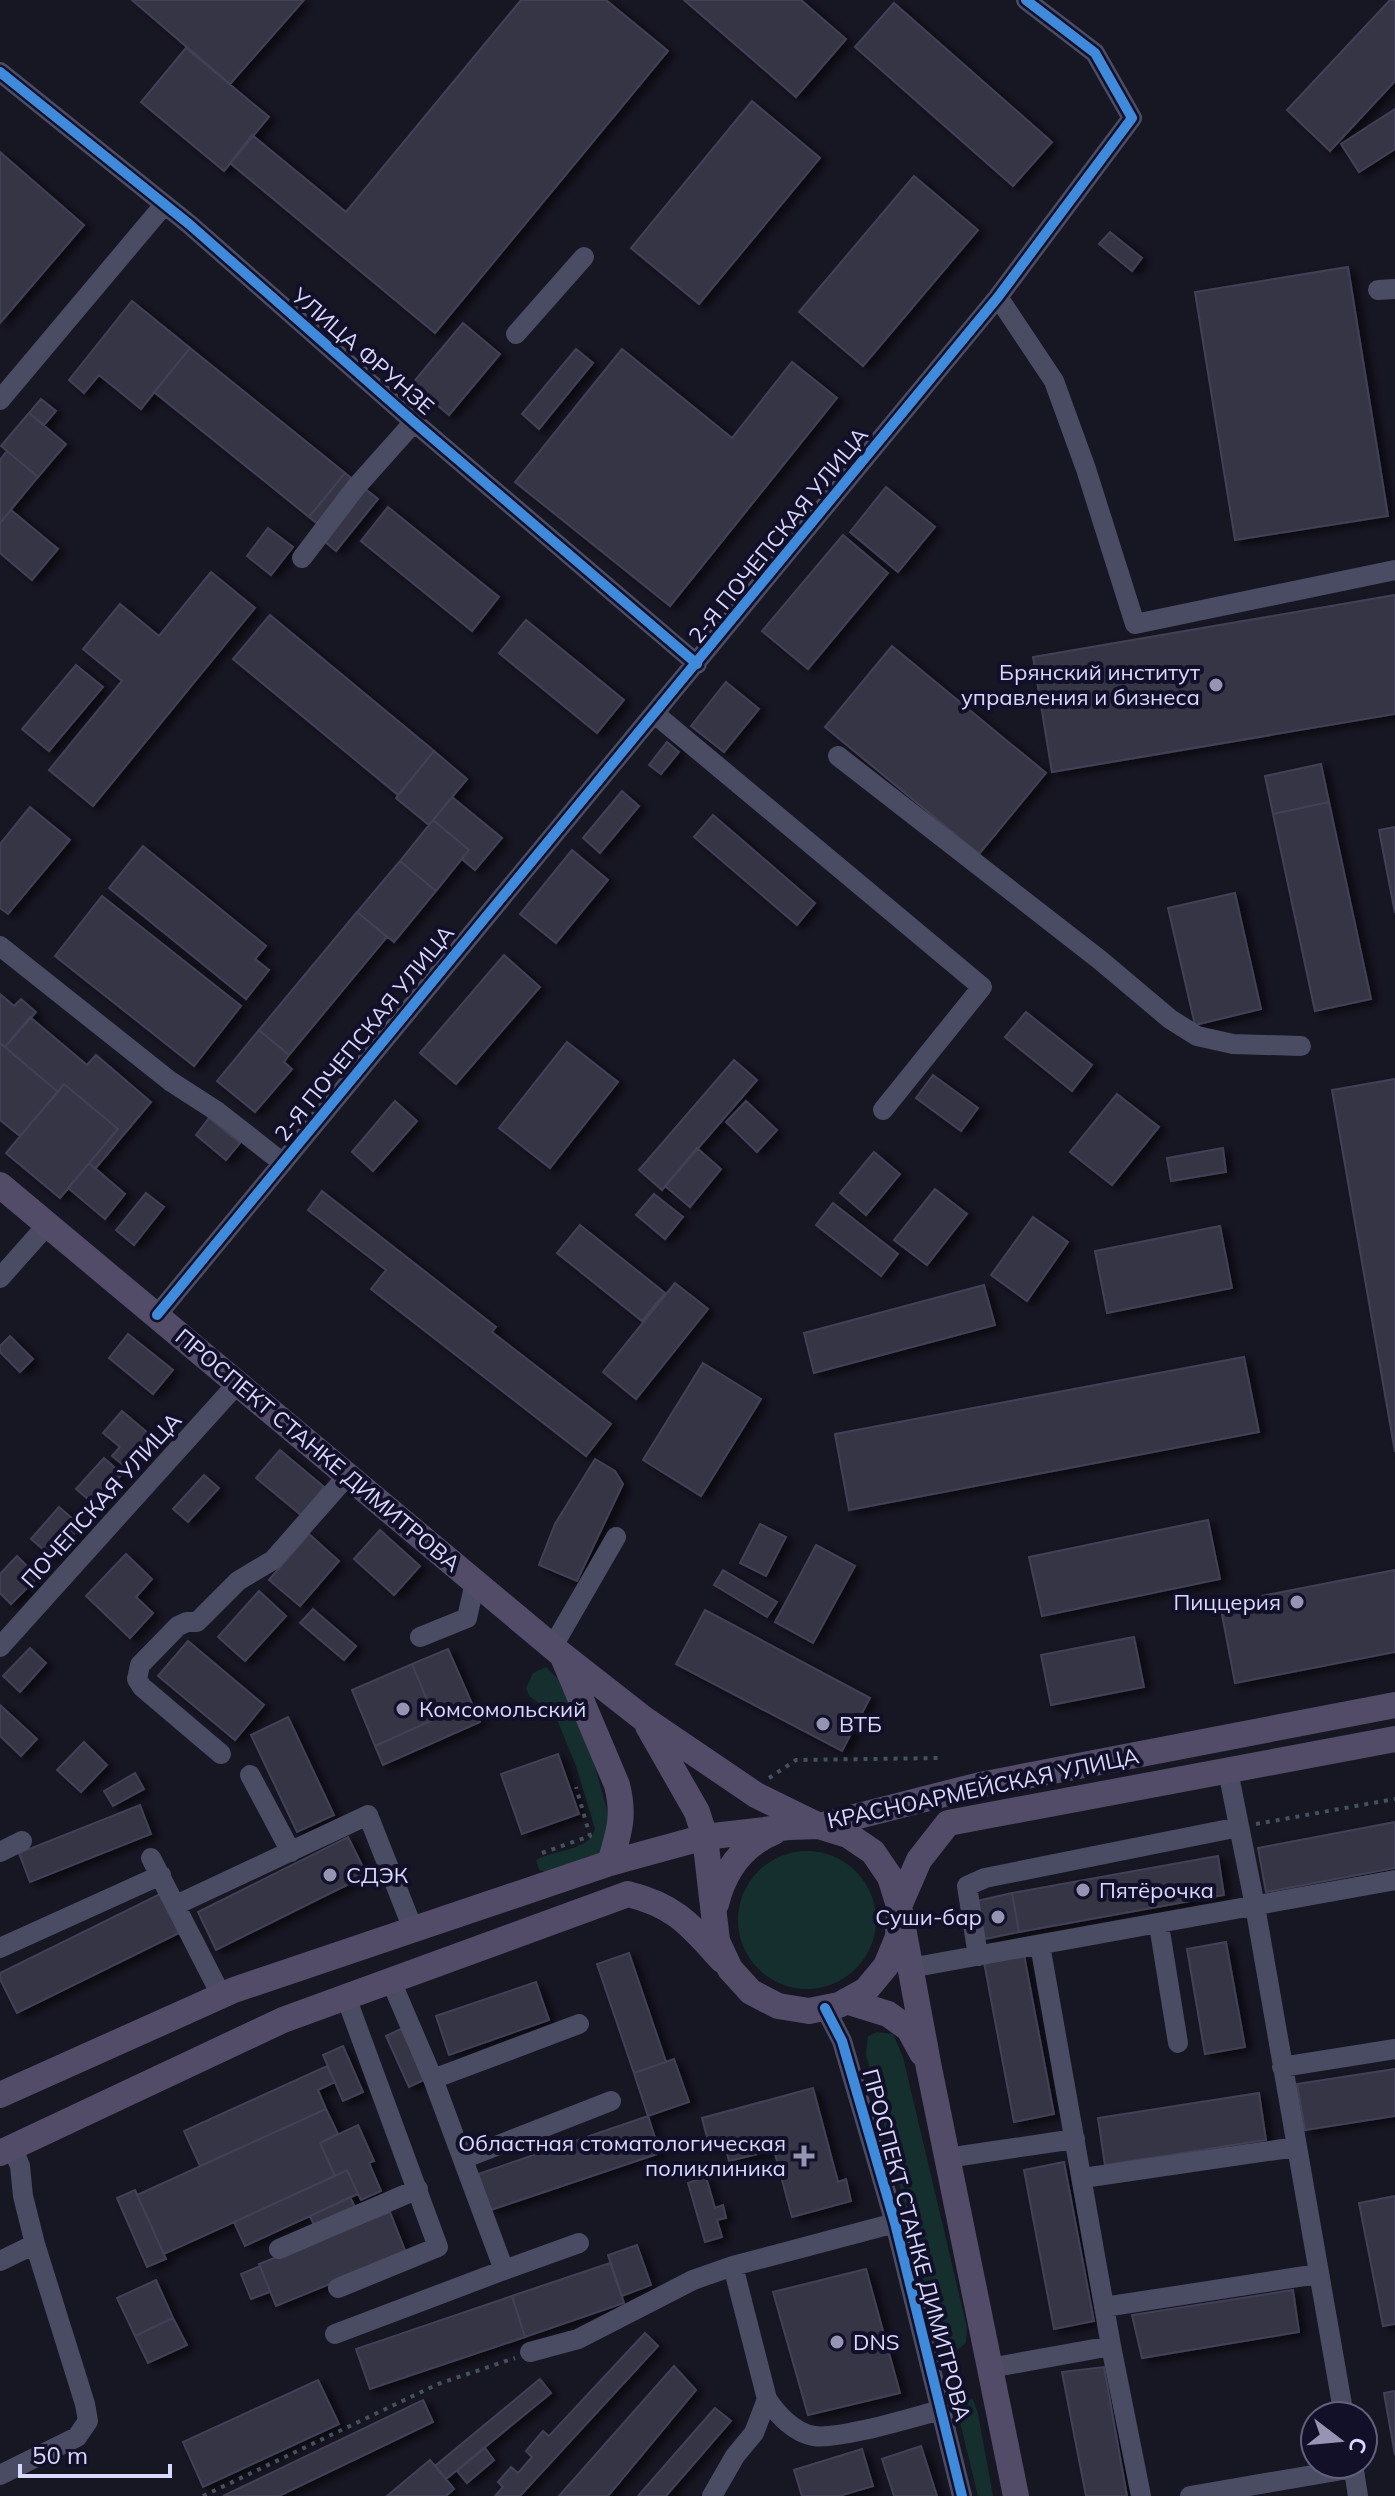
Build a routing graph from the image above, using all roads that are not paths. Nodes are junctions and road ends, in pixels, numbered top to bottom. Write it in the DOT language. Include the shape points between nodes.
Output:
graph roads {
  1 [pos="1026,0"];
  2 [pos="0,72"];
  3 [pos="164,205"];
  4 [pos="584,257"];
  5 [pos="998,297"];
  6 [pos="516,334"];
  7 [pos="0,400"];
  8 [pos="414,422"];
  9 [pos="302,558"];
  10 [pos="1395,570"];
  11 [pos="697,664"];
  12 [pos="655,714"];
  13 [pos="838,756"];
  14 [pos="0,946"];
  15 [pos="1301,1046"];
  16 [pos="883,1110"];
  17 [pos="283,1163"];
  18 [pos="0,1185"];
  19 [pos="48,1224"];
  20 [pos="0,1278"];
  21 [pos="157,1315"];
  22 [pos="237,1384"];
  23 [pos="348,1475"];
  24 [pos="616,1537"];
  25 [pos="475,1582"];
  26 [pos="420,1637"];
  27 [pos="0,1647"];
  28 [pos="557,1650"];
  29 [pos="1395,1705"];
  30 [pos="644,1719"];
  31 [pos="1395,1739"];
  32 [pos="221,1754"];
  33 [pos="1228,1771"];
  34 [pos="250,1775"];
  35 [pos="819,1826"];
  36 [pos="789,1827"];
  37 [pos="1239,1827"];
  38 [pos="705,1837"];
  39 [pos="22,1841"];
  40 [pos="0,1852"];
  41 [pos="291,1852"];
  42 [pos="610,1863"];
  43 [pos="1395,1880"];
  44 [pos="176,1905"];
  45 [pos="899,1906"];
  46 [pos="1255,1906"];
  47 [pos="714,1911"];
  48 [pos="1159,1925"];
  49 [pos="413,1929"];
  50 [pos="1040,1945"];
  51 [pos="0,1948"];
  52 [pos="978,1956"];
  53 [pos="910,1968"];
  54 [pos="730,1969"];
  55 [pos="391,1981"];
  56 [pos="221,1995"];
  57 [pos="346,1997"];
  58 [pos="836,2004"];
  59 [pos="579,2024"];
  60 [pos="1178,2043"];
  61 [pos="1395,2049"];
  62 [pos="928,2063"];
  63 [pos="1282,2067"];
  64 [pos="433,2079"];
  65 [pos="0,2095"];
  66 [pos="611,2101"];
  67 [pos="1075,2139"];
  68 [pos="1296,2147"];
  69 [pos="6,2150"];
  70 [pos="947,2158"];
  71 [pos="463,2159"];
  72 [pos="1083,2178"];
  73 [pos="418,2189"];
  74 [pos="895,2223"];
  75 [pos="579,2243"];
  76 [pos="35,2244"];
  77 [pos="279,2249"];
  78 [pos="0,2261"];
  79 [pos="733,2266"];
  80 [pos="504,2270"];
  81 [pos="1318,2274"];
  82 [pos="338,2288"];
  83 [pos="1104,2307"];
  84 [pos="335,2334"];
  85 [pos="1111,2346"];
  86 [pos="530,2352"];
  87 [pos="990,2368"];
  88 [pos="767,2399"];
  89 [pos="1341,2400"];
  90 [pos="941,2410"];
  91 [pos="0,2475"];
  92 [pos="1299,2476"];
  93 [pos="712,2496"];
  94 [pos="962,2496"];
  95 [pos="1016,2496"];
  96 [pos="1141,2496"];
  97 [pos="1190,2496"];
  1 -- 5 [label="street, 2-Я ПОЧЕПСКАЯ УЛИЦА" via="1095,53 1132,118"];
  2 -- 3 [label="street, УЛИЦА ФРУНЗЕ"];
  3 -- 7 [label="street"];
  3 -- 8 [label="street, УЛИЦА ФРУНЗЕ"];
  4 -- 6 [label="street"];
  5 -- 10 [label="street" via="1054,381 1135,624"];
  5 -- 11 [label="street, 2-Я ПОЧЕПСКАЯ УЛИЦА"];
  8 -- 9 [label="street"];
  8 -- 11 [label="street, УЛИЦА ФРУНЗЕ"];
  11 -- 12 [label="street, 2-Я ПОЧЕПСКАЯ УЛИЦА"];
  12 -- 16 [label="street" via="982,987"];
  12 -- 17 [label="street, 2-Я ПОЧЕПСКАЯ УЛИЦА"];
  13 -- 15 [label="street" via="1197,1036 1233,1044"];
  14 -- 17 [label="street"];
  17 -- 21 [label="street, 2-Я ПОЧЕПСКАЯ УЛИЦА"];
  18 -- 19 [label="main road, ПРОСПЕКТ СТАНКЕ ДИМИТРОВА"];
  19 -- 20 [label="street"];
  19 -- 21 [label="main road, ПРОСПЕКТ СТАНКЕ ДИМИТРОВА"];
  21 -- 22 [label="main road, ПРОСПЕКТ СТАНКЕ ДИМИТРОВА"];
  22 -- 23 [label="main road, ПРОСПЕКТ СТАНКЕ ДИМИТРОВА"];
  22 -- 27 [label="street, ПОЧЕПСКАЯ УЛИЦА"];
  23 -- 25 [label="main road, ПРОСПЕКТ СТАНКЕ ДИМИТРОВА"];
  23 -- 32 [label="street" via="273,1560 238,1581 197,1622 178,1626 140,1665 137,1679 142,1687"];
  24 -- 28 [label="street"];
  25 -- 26 [label="street" via="467,1618"];
  25 -- 28 [label="main road, ПРОСПЕКТ СТАНКЕ ДИМИТРОВА"];
  28 -- 30 [label="main road, ПРОСПЕКТ СТАНКЕ ДИМИТРОВА"];
  28 -- 42 [label="main road, ПРОСПЕКТ СТАНКЕ ДИМИТРОВА" via="621,1799 622,1820"];
  29 -- 35 [label="main road, КРАСНОАРМЕЙСКАЯ УЛИЦА" via="980,1785"];
  30 -- 35 [label="main road, КРАСНОАРМЕЙСКАЯ УЛИЦА" via="756,1795"];
  30 -- 38 [label="main road" via="697,1812"];
  31 -- 33 [label="main road, КРАСНОАРМЕЙСКАЯ УЛИЦА"];
  33 -- 37 [label="street"];
  33 -- 45 [label="main road, КРАСНОАРМЕЙСКАЯ УЛИЦА" via="948,1823 919,1860"];
  34 -- 41 [label="street"];
  35 -- 36 [label="main road"];
  35 -- 45 [label="main road" via="848,1835 873,1852 890,1877"];
  36 -- 38 [label="main road"];
  36 -- 47 [label="main road" via="761,1837 738,1856 721,1882"];
  37 -- 46 [label="street"];
  37 -- 52 [label="street" via="985,1878 967,1886"];
  38 -- 42 [label="main road"];
  38 -- 47 [label="main road"];
  39 -- 40 [label="street"];
  41 -- 44 [label="street"];
  41 -- 49 [label="street" via="368,1815"];
  42 -- 49 [label="main road"];
  43 -- 46 [label="street"];
  44 -- 51 [label="street" via="156,1867"];
  44 -- 56 [label="street"];
  45 -- 53 [label="main road, ПРОСПЕКТ СТАНКЕ ДИМИТРОВА"];
  45 -- 58 [label="main road" via="898,1937 886,1966 866,1990"];
  46 -- 48 [label="street"];
  46 -- 63 [label="street"];
  47 -- 54 [label="main road" via="717,1941"];
  48 -- 50 [label="street"];
  48 -- 60 [label="street"];
  49 -- 56 [label="main road"];
  50 -- 52 [label="street"];
  50 -- 67 [label="street"];
  52 -- 53 [label="street"];
  53 -- 62 [label="main road, ПРОСПЕКТ СТАНКЕ ДИМИТРОВА"];
  54 -- 55 [label="main road" via="686,1921 655,1901 628,1894"];
  54 -- 58 [label="main road" via="751,1992 778,2006 809,2011"];
  55 -- 57 [label="main road"];
  55 -- 64 [label="street"];
  56 -- 65 [label="main road"];
  57 -- 69 [label="main road" via="283,2020"];
  57 -- 73 [label="street"];
  58 -- 62 [label="main road" via="888,2014 909,2029"];
  58 -- 74 [label="street, ПРОСПЕКТ СТАНКЕ ДИМИТРОВА"];
  59 -- 64 [label="street"];
  61 -- 63 [label="street"];
  62 -- 70 [label="main road, ПРОСПЕКТ СТАНКЕ ДИМИТРОВА"];
  63 -- 68 [label="street"];
  64 -- 71 [label="street"];
  66 -- 71 [label="street"];
  67 -- 70 [label="street"];
  67 -- 72 [label="street"];
  68 -- 72 [label="street"];
  68 -- 81 [label="street"];
  69 -- 76 [label="street" via="20,2166"];
  70 -- 87 [label="main road, ПРОСПЕКТ СТАНКЕ ДИМИТРОВА"];
  71 -- 80 [label="street"];
  72 -- 83 [label="street"];
  73 -- 77 [label="street"];
  73 -- 82 [label="street" via="438,2247"];
  74 -- 79 [label="street"];
  74 -- 90 [label="street, ПРОСПЕКТ СТАНКЕ ДИМИТРОВА"];
  75 -- 80 [label="street"];
  76 -- 78 [label="street"];
  76 -- 91 [label="street" via="88,2421 77,2437"];
  79 -- 86 [label="street" via="693,2280 578,2339"];
  79 -- 88 [label="street"];
  80 -- 84 [label="street"];
  81 -- 83 [label="street"];
  81 -- 89 [label="street"];
  83 -- 85 [label="street"];
  85 -- 87 [label="street"];
  85 -- 96 [label="street"];
  87 -- 95 [label="main road, ПРОСПЕКТ СТАНКЕ ДИМИТРОВА"];
  88 -- 90 [label="street" via="779,2417 812,2436"];
  88 -- 93 [label="street" via="754,2433"];
  90 -- 94 [label="street, ПРОСПЕКТ СТАНКЕ ДИМИТРОВА"];
  92 -- 97 [label="street"];
}
